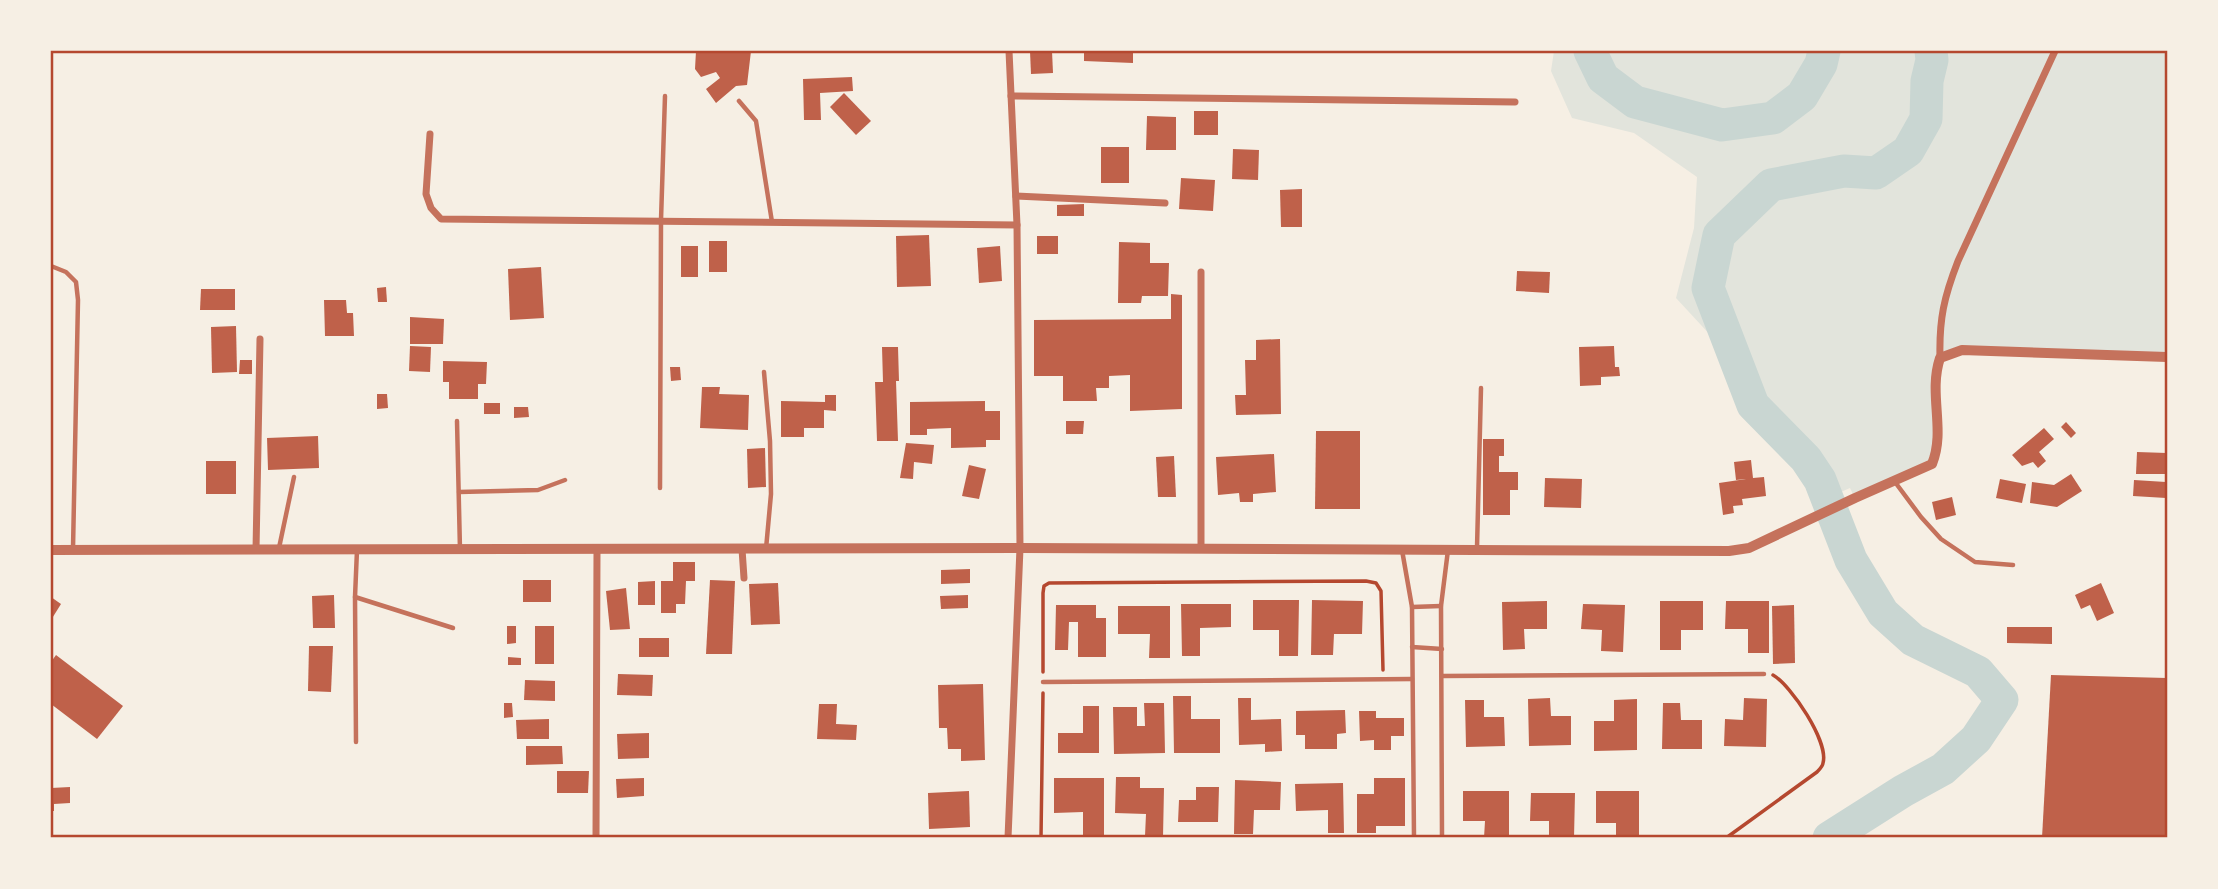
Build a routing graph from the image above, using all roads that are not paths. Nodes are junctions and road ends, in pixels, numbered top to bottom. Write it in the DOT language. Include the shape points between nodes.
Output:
graph roads {
  1 [pos="1009,51"];
  2 [pos="2055,51"];
  3 [pos="665,96"];
  4 [pos="1010,96"];
  5 [pos="739,101"];
  6 [pos="1515,102"];
  7 [pos="430,134"];
  8 [pos="1016,196"];
  9 [pos="1165,203"];
  10 [pos="661,220"];
  11 [pos="772,222"];
  12 [pos="1017,225"];
  13 [pos="51,266"];
  14 [pos="1201,272"];
  15 [pos="260,339"];
  16 [pos="2167,357"];
  17 [pos="1941,358"];
  18 [pos="764,372"];
  19 [pos="1481,388"];
  20 [pos="457,421"];
  21 [pos="294,477"];
  22 [pos="565,480"];
  23 [pos="1895,482"];
  24 [pos="660,488"];
  25 [pos="459,492"];
  26 [pos="1020,548"];
  27 [pos="741,549"];
  28 [pos="1476,549"];
  29 [pos="51,550"];
  30 [pos="73,550"];
  31 [pos="256,550"];
  32 [pos="279,550"];
  33 [pos="356,550"];
  34 [pos="460,550"];
  35 [pos="597,550"];
  36 [pos="766,550"];
  37 [pos="1201,550"];
  38 [pos="1402,550"];
  39 [pos="1448,550"];
  40 [pos="2013,565"];
  41 [pos="744,578"];
  42 [pos="355,597"];
  43 [pos="1441,606"];
  44 [pos="1412,607"];
  45 [pos="453,628"];
  46 [pos="1412,647"];
  47 [pos="1442,649"];
  48 [pos="1764,674"];
  49 [pos="1442,676"];
  50 [pos="1412,679"];
  51 [pos="1043,682"];
  52 [pos="356,742"];
  53 [pos="596,838"];
  54 [pos="1008,838"];
  55 [pos="1414,838"];
  56 [pos="1441,838"];
  1 -- 4 [label="street"];
  2 -- 17 [label="street" via="1945,296"];
  3 -- 10 [label="lane"];
  4 -- 6 [label="street"];
  4 -- 8 [label="street"];
  5 -- 11 [label="lane" via="756,121"];
  7 -- 10 [label="street" via="426,194 440,219"];
  8 -- 9 [label="street"];
  8 -- 12 [label="street"];
  10 -- 11 [label="street"];
  10 -- 24 [label="lane"];
  11 -- 12 [label="street"];
  12 -- 26 [label="street"];
  13 -- 30 [label="lane" via="66,272 76,282 77,291"];
  14 -- 37 [label="street"];
  15 -- 31 [label="street"];
  16 -- 17 [label="street" via="1962,350"];
  17 -- 23 [label="street" via="1935,373 1938,450 1932,464"];
  18 -- 36 [label="lane" via="771,494"];
  19 -- 28 [label="lane"];
  20 -- 25 [label="lane"];
  21 -- 32 [label="lane"];
  22 -- 25 [label="lane" via="538,490"];
  23 -- 28 [label="street" via="1749,548"];
  23 -- 40 [label="lane" via="1941,539 1975,562"];
  25 -- 34 [label="lane"];
  26 -- 36 [label="street"];
  26 -- 37 [label="street"];
  26 -- 54 [label="street"];
  27 -- 35 [label="street"];
  27 -- 36 [label="street"];
  27 -- 41 [label="street"];
  28 -- 39 [label="street"];
  29 -- 30 [label="street"];
  30 -- 31 [label="street"];
  31 -- 32 [label="street"];
  32 -- 33 [label="street"];
  33 -- 34 [label="street"];
  33 -- 42 [label="lane"];
  34 -- 35 [label="street"];
  35 -- 53 [label="street"];
  37 -- 38 [label="street"];
  38 -- 39 [label="street"];
  38 -- 44 [label="lane"];
  39 -- 43 [label="lane"];
  42 -- 45 [label="lane"];
  42 -- 52 [label="lane"];
  43 -- 44 [label="lane"];
  43 -- 47 [label="lane"];
  44 -- 46 [label="lane"];
  46 -- 47 [label="lane"];
  46 -- 50 [label="lane"];
  47 -- 49 [label="lane"];
  48 -- 49 [label="lane"];
  49 -- 56 [label="lane"];
  50 -- 51 [label="lane"];
  50 -- 55 [label="lane"];
}
